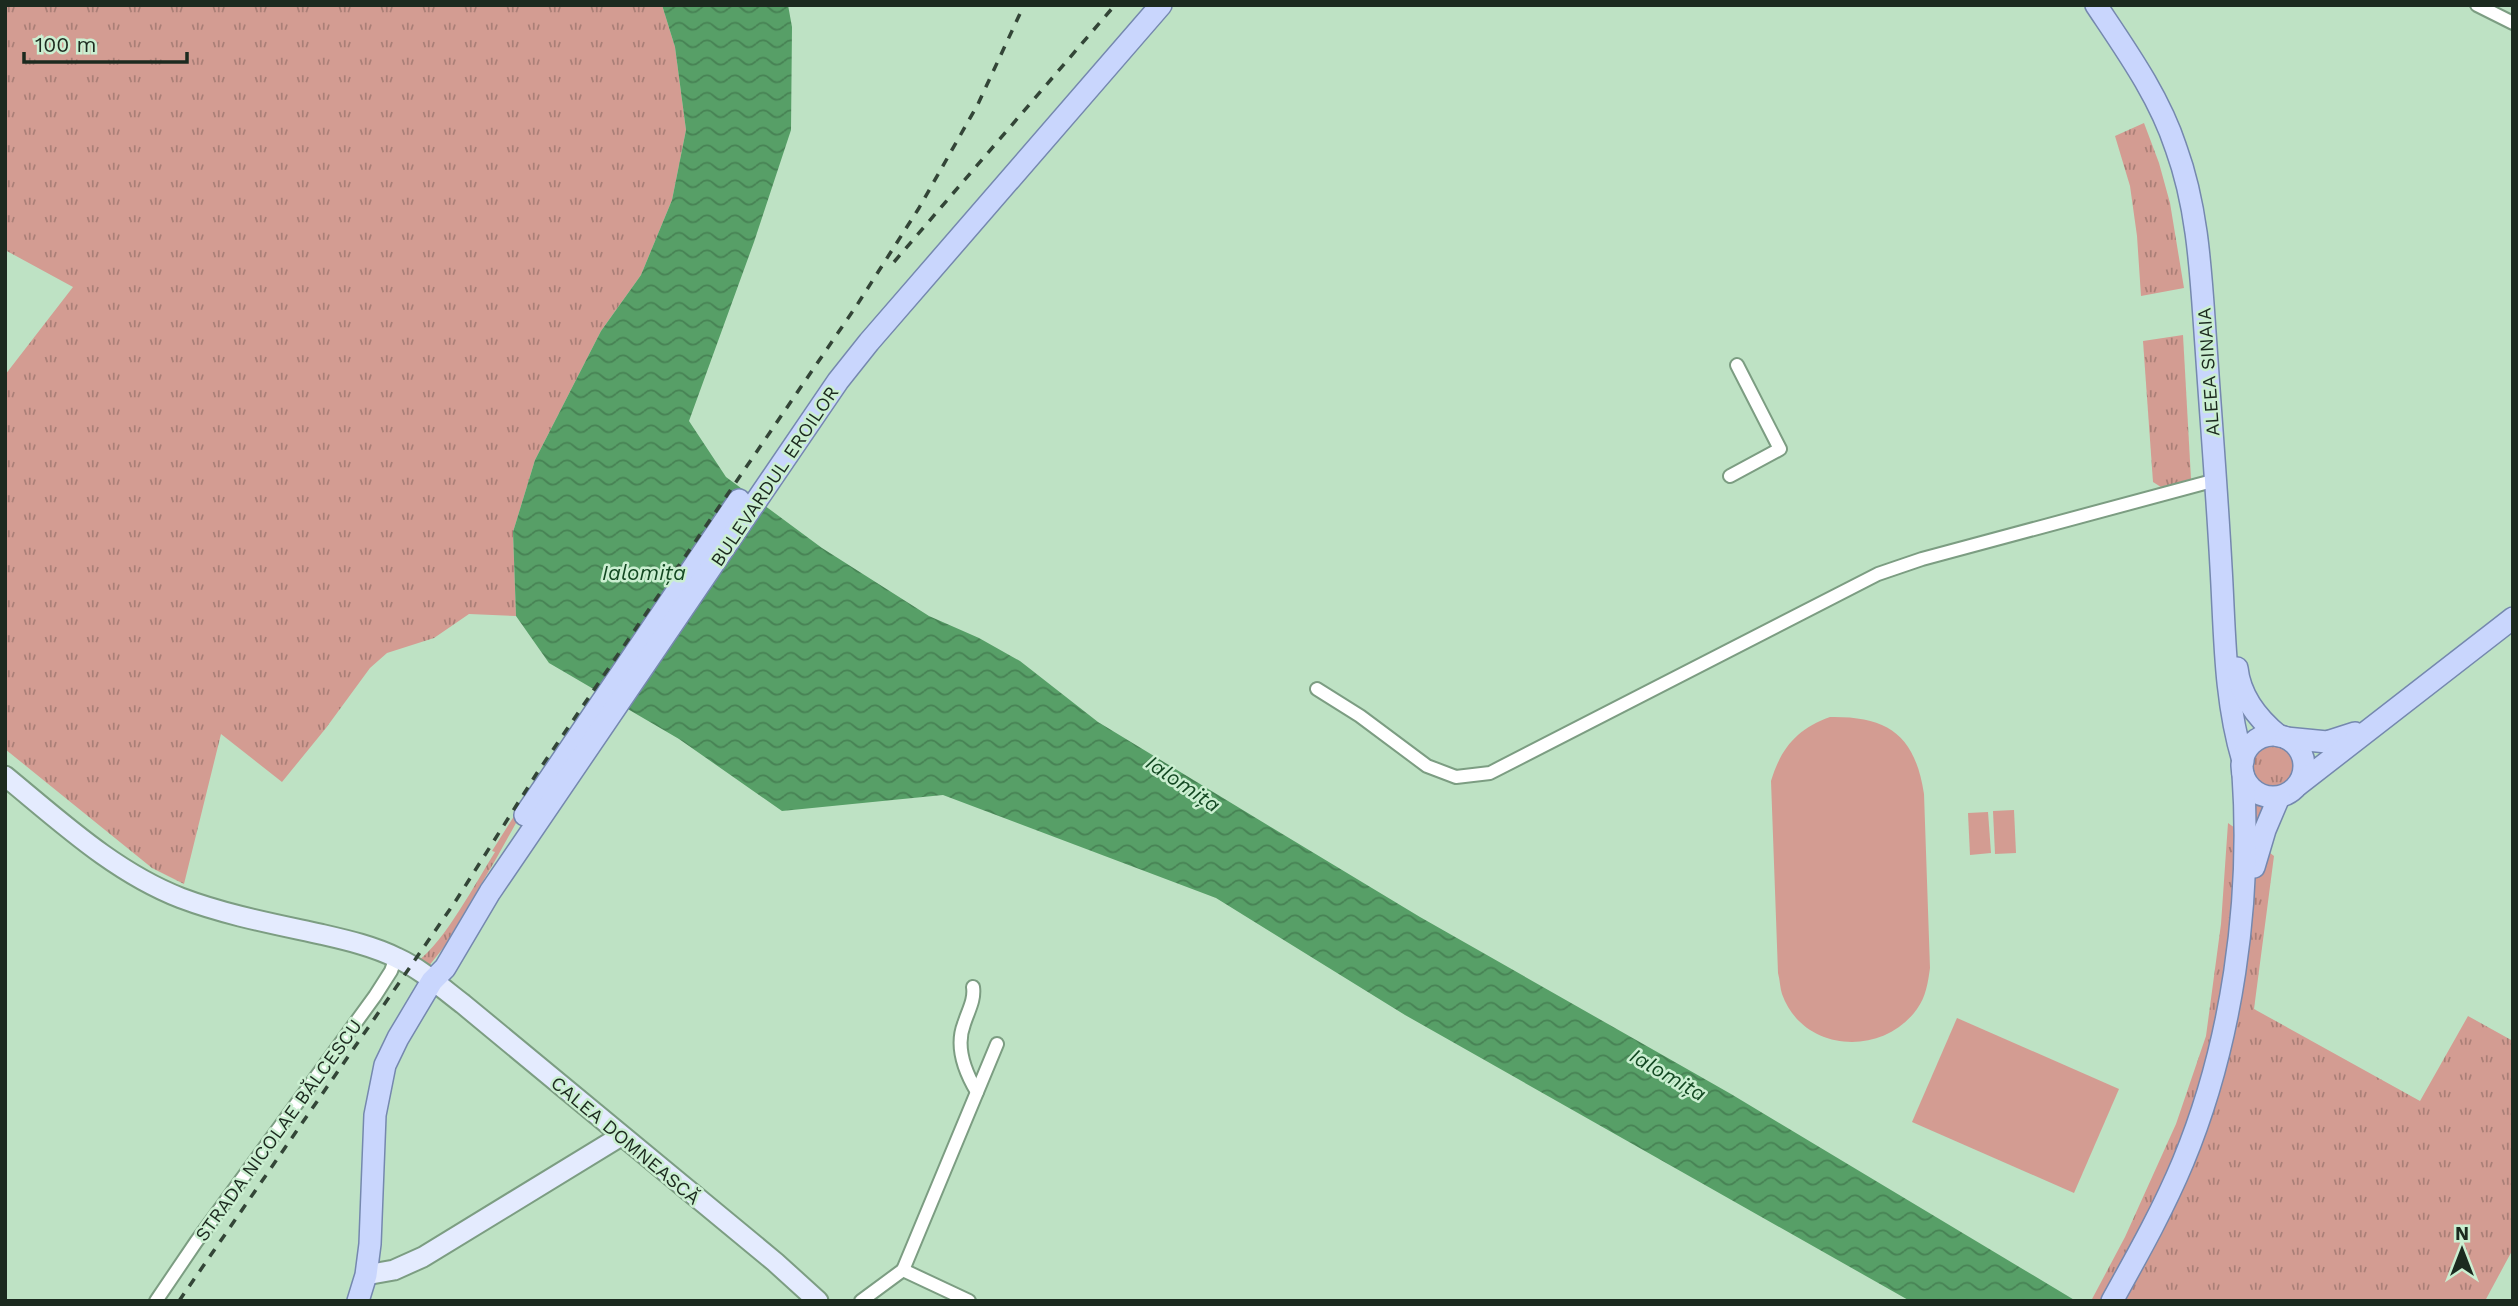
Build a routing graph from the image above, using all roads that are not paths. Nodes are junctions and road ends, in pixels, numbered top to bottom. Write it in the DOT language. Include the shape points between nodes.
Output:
graph roads {
  1 [pos="1147,5"];
  2 [pos="1161,5"];
  3 [pos="2096,5"];
  4 [pos="2108,5"];
  5 [pos="2477,5"];
  6 [pos="2513,23"];
  7 [pos="1737,366"];
  8 [pos="794,432"];
  9 [pos="1730,476"];
  10 [pos="2216,480"];
  11 [pos="2513,618"];
  12 [pos="1317,689"];
  13 [pos="2370,727"];
  14 [pos="2282,737"];
  15 [pos="2243,768"];
  16 [pos="5,776"];
  17 [pos="2298,785"];
  18 [pos="2279,797"];
  19 [pos="2242,914"];
  20 [pos="396,957"];
  21 [pos="432,981"];
  22 [pos="973,987"];
  23 [pos="997,1044"];
  24 [pos="976,1092"];
  25 [pos="617,1139"];
  26 [pos="903,1270"];
  27 [pos="366,1275"];
  28 [pos="156,1301"];
  29 [pos="358,1301"];
  30 [pos="806,1301"];
  31 [pos="817,1301"];
  32 [pos="861,1301"];
  33 [pos="968,1301"];
  34 [pos="2112,1301"];
  1 -- 8 [label="main road, BULEVARDUL EROILOR" via="828,374"];
  2 -- 8 [label="main road, BULEVARDUL EROILOR"];
  3 -- 10 [label="main road, ALEEA SINAIA" via="2158,105 2187,183 2197,239"];
  4 -- 14 [label="main road, ALEEA SINAIA" via="2178,127 2201,208 2227,479 2237,668 2241,688 2262,720"];
  5 -- 6 [label="street"];
  7 -- 9 [label="street" via="1780,449"];
  8 -- 21 [label="main road, BULEVARDUL EROILOR" via="449,941"];
  10 -- 12 [label="street" via="1878,574 1490,773 1456,777 1427,766"];
  10 -- 15 [label="main road, ALEEA SINAIA" via="2226,664"];
  11 -- 13 [label="main road"];
  13 -- 14 [label="main road" via="2327,742"];
  13 -- 17 [label="main road"];
  14 -- 15 [label="main road" via="2252,744"];
  14 -- 17 [label="main road, ALEEA SINAIA" via="2294,743 2303,759"];
  15 -- 18 [label="main road" via="2247,783 2261,795"];
  15 -- 19 [label="main road, ALEEA SINAIA" via="2247,841"];
  16 -- 20 [label="main road" via="108,858 178,897"];
  17 -- 18 [label="main road"];
  18 -- 19 [label="main road" via="2260,844"];
  19 -- 34 [label="main road" via="2206,1097 2172,1186"];
  20 -- 21 [label="main road"];
  20 -- 28 [label="street, STRADA NICOLAE BĂLCESCU" via="375,996"];
  21 -- 25 [label="main road, CALEA DOMNEASCĂ"];
  21 -- 25 [label="main road, CALEA DOMNEASCĂ" via="457,1012"];
  21 -- 27 [label="main road, BULEVARDUL EROILOR" via="381,1076"];
  22 -- 24 [label="street" via="975,996 959,1036 962,1059"];
  23 -- 24 [label="street"];
  24 -- 26 [label="street"];
  25 -- 27 [label="main road" via="423,1257 394,1270"];
  25 -- 30 [label="main road, CALEA DOMNEASCĂ"];
  25 -- 31 [label="main road, CALEA DOMNEASCĂ" via="775,1262"];
  26 -- 32 [label="street"];
  26 -- 33 [label="street"];
  27 -- 29 [label="main road, BULEVARDUL EROILOR"];
}
